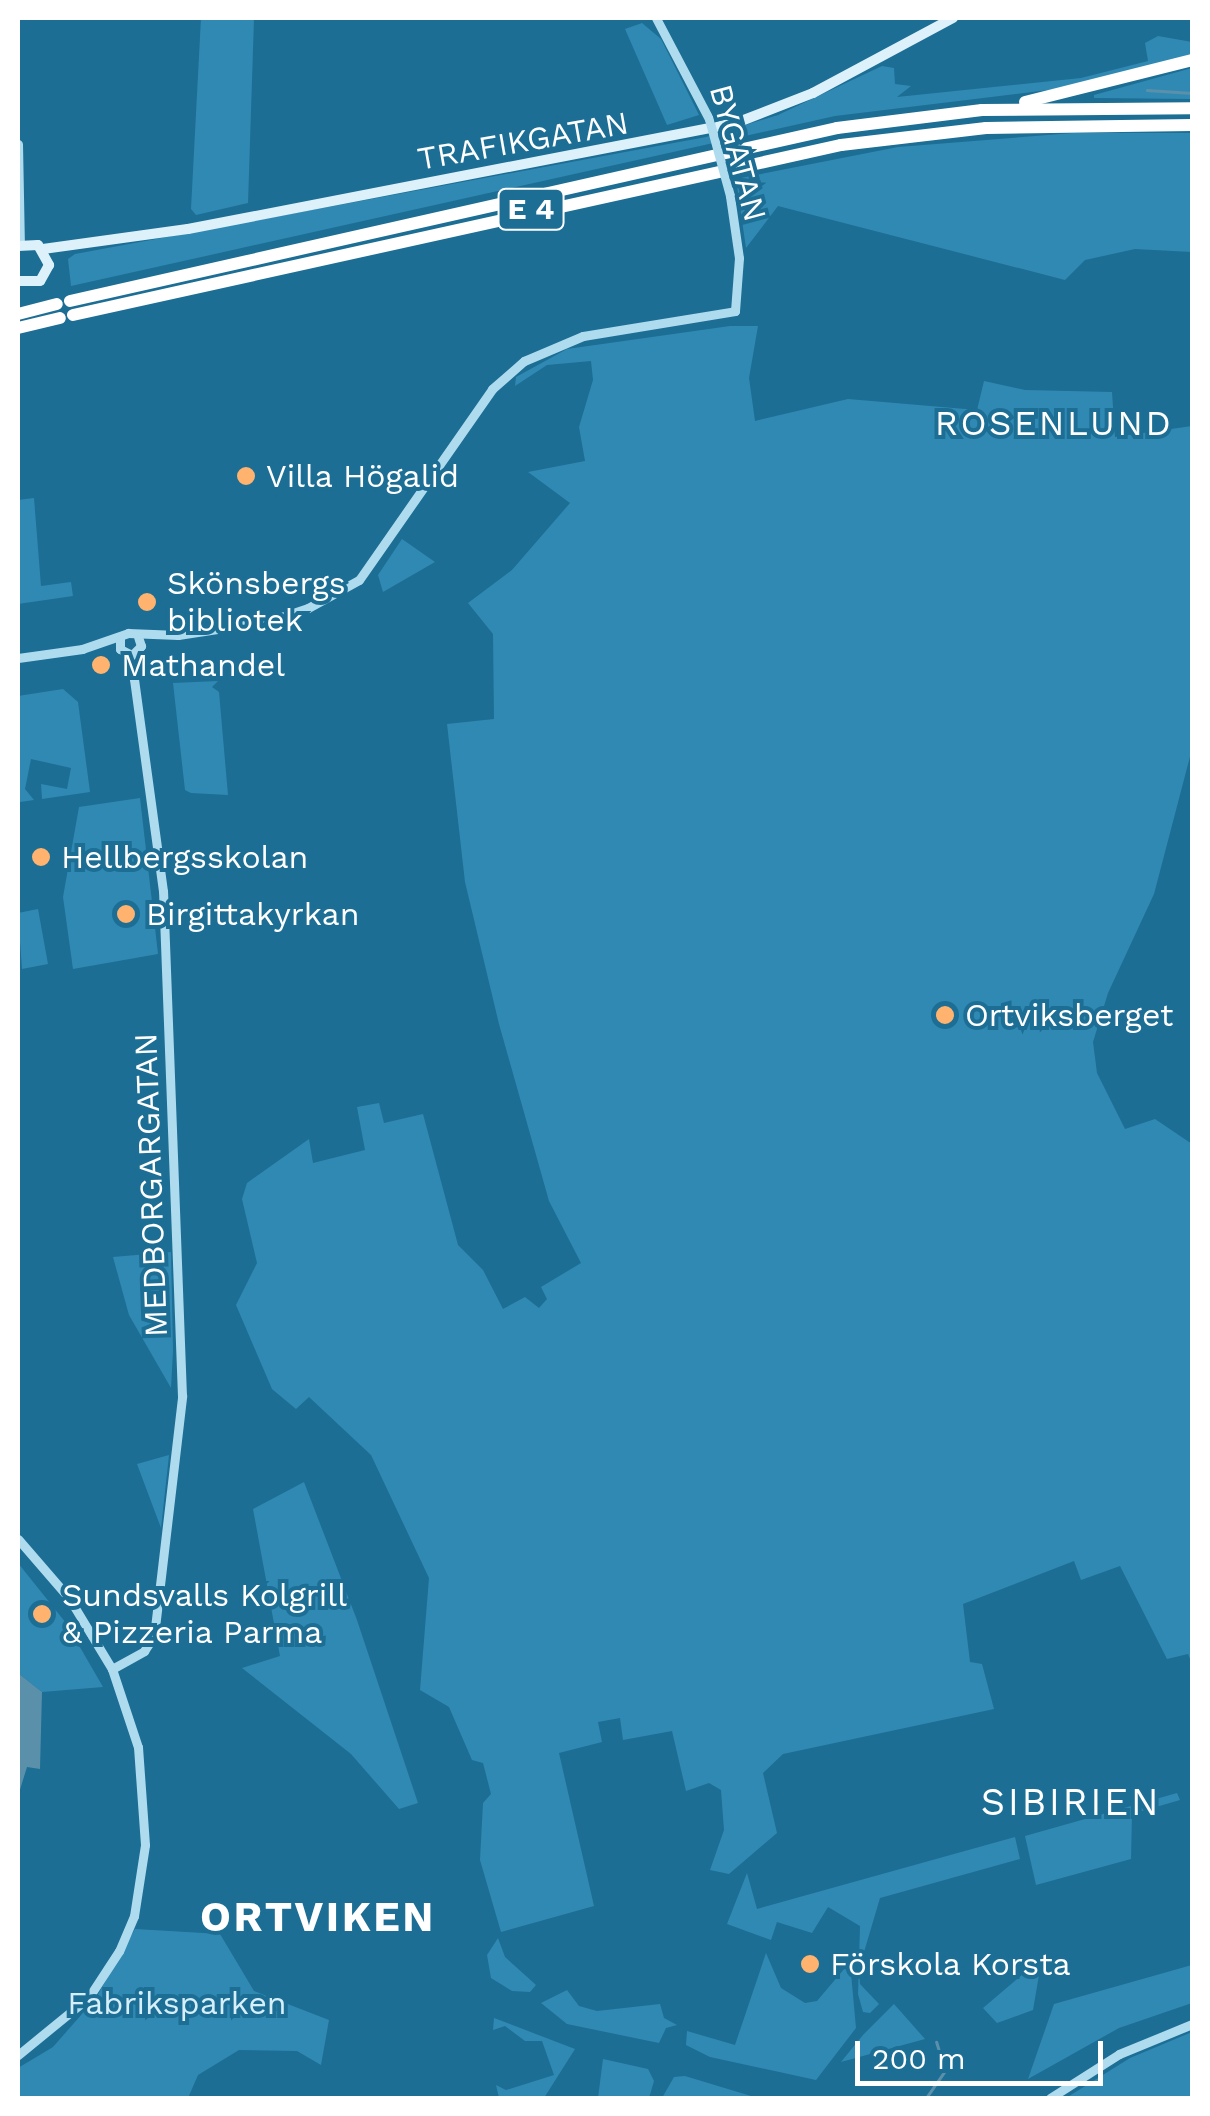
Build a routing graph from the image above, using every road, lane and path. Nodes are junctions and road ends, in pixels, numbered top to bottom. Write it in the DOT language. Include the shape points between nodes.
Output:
graph roads {
  1 [pos="656,18"];
  2 [pos="953,18"];
  3 [pos="1192,60"];
  4 [pos="1192,108"];
  5 [pos="982,110"];
  6 [pos="1192,125"];
  7 [pos="18,144"];
  8 [pos="79,244"];
  9 [pos="19,245"];
  10 [pos="44,249"];
  11 [pos="49,265"];
  12 [pos="18,281"];
  13 [pos="65,310"];
  14 [pos="18,314"];
  15 [pos="18,328"];
  16 [pos="138,636"];
  17 [pos="178,636"];
  18 [pos="120,638"];
  19 [pos="82,650"];
  20 [pos="139,650"];
  21 [pos="123,653"];
  22 [pos="18,658"];
  23 [pos="134,680"];
  24 [pos="18,1539"];
  25 [pos="112,1668"];
  26 [pos="1192,2024"];
  27 [pos="18,2055"];
  28 [pos="1050,2098"];
  1 -- 17 [label="street, BYGATAN, bridge" via="704,105 730,196 740,271 735,311 583,336 524,361 492,388 359,580 289,615"];
  2 -- 8 [label="main road, TRAFIKGATAN" via="813,93 736,123"];
  3 -- 5 [label="highway, E 4"];
  4 -- 5 [label="highway, E 4"];
  5 -- 13 [label="highway, E 4" via="795,135"];
  6 -- 13 [label="highway, E 4" via="986,128 841,146"];
  7 -- 9 [label="street"];
  8 -- 10 [label="main road, TRAFIKGATAN"];
  8 -- 11 [label="main road, TRAFIKGATAN"];
  9 -- 10 [label="main road, TRAFIKGATAN"];
  10 -- 11 [label="main road"];
  11 -- 12 [label="main road, TRAFIKGATAN" via="34,284"];
  13 -- 14 [label="highway, E 4"];
  13 -- 15 [label="highway, E 4"];
  16 -- 17 [label="street"];
  16 -- 18 [label="street"];
  16 -- 20 [label="street, MEDBORGARGATAN"];
  17 -- 20 [label="street"];
  18 -- 19 [label="street"];
  18 -- 21 [label="street, MEDBORGARGATAN"];
  19 -- 21 [label="street"];
  19 -- 22 [label="street"];
  20 -- 21 [label="street"];
  20 -- 23 [label="street, MEDBORGARGATAN"];
  21 -- 23 [label="street, MEDBORGARGATAN"];
  23 -- 25 [label="street, MEDBORGARGATAN" via="164,891 182,1396 154,1636 144,1651"];
  24 -- 25 [label="street" via="75,1607"];
  25 -- 27 [label="street" via="142,1772 140,1889 120,1951 88,1997"];
  26 -- 28 [label="street" via="1119,2054"];
}
